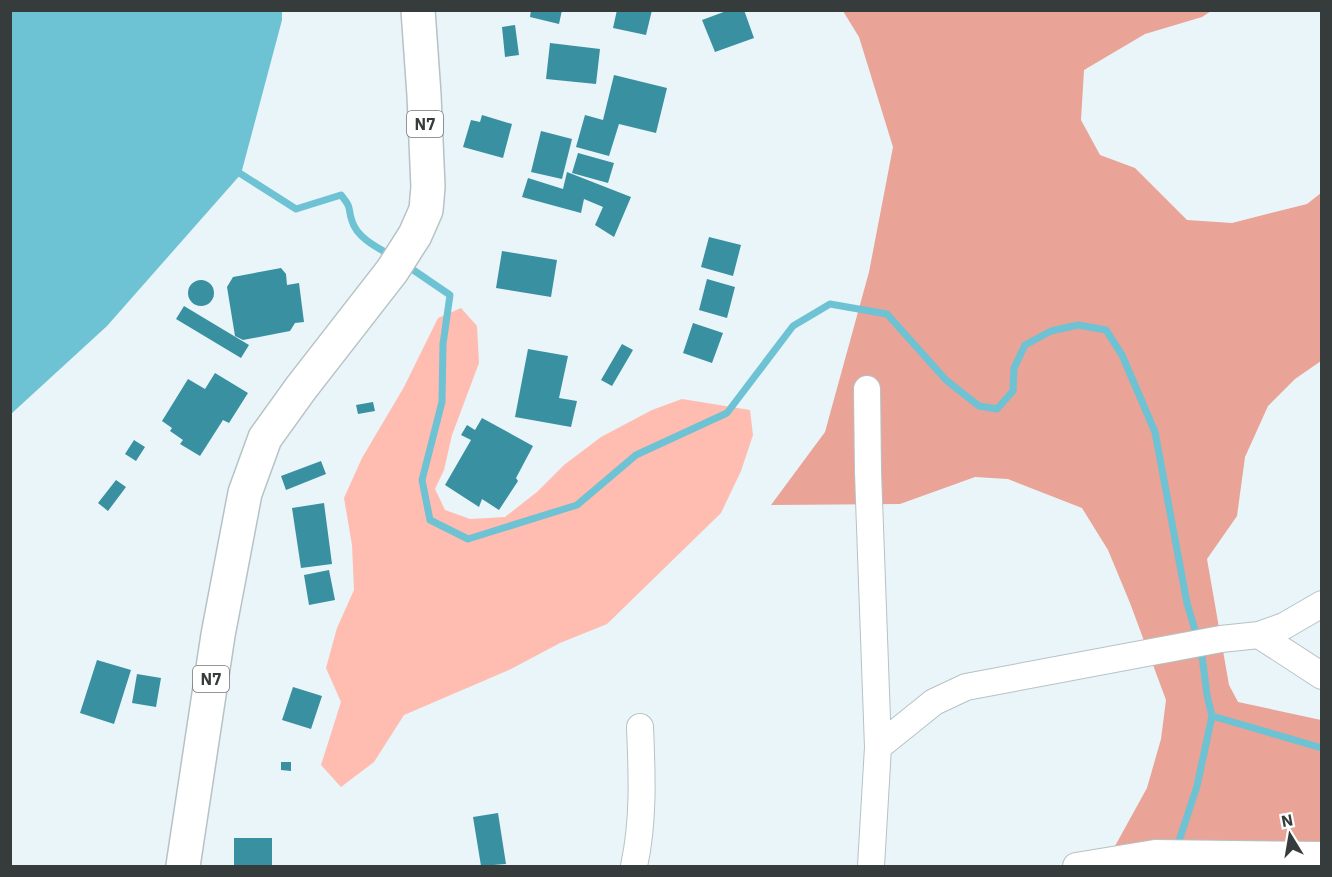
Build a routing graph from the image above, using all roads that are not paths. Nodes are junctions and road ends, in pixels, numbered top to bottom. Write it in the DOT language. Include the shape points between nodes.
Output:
graph roads {
  1 [pos="418,10"];
  2 [pos="867,389"];
  3 [pos="1322,604"];
  4 [pos="1259,635"];
  5 [pos="1322,676"];
  6 [pos="640,727"];
  7 [pos="878,747"];
  8 [pos="1322,855"];
  9 [pos="183,867"];
  10 [pos="634,867"];
  11 [pos="871,867"];
  12 [pos="1076,867"];
  1 -- 9 [label="highway, N7" via="426,210 416,235 392,271 265,438 245,493 218,635"];
  2 -- 7 [label="street"];
  3 -- 4 [label="street"];
  4 -- 5 [label="street"];
  4 -- 7 [label="street" via="1168,648 966,687 934,702"];
  6 -- 10 [label="street" via="642,779"];
  7 -- 11 [label="street"];
  8 -- 12 [label="street" via="1155,853"];
}
